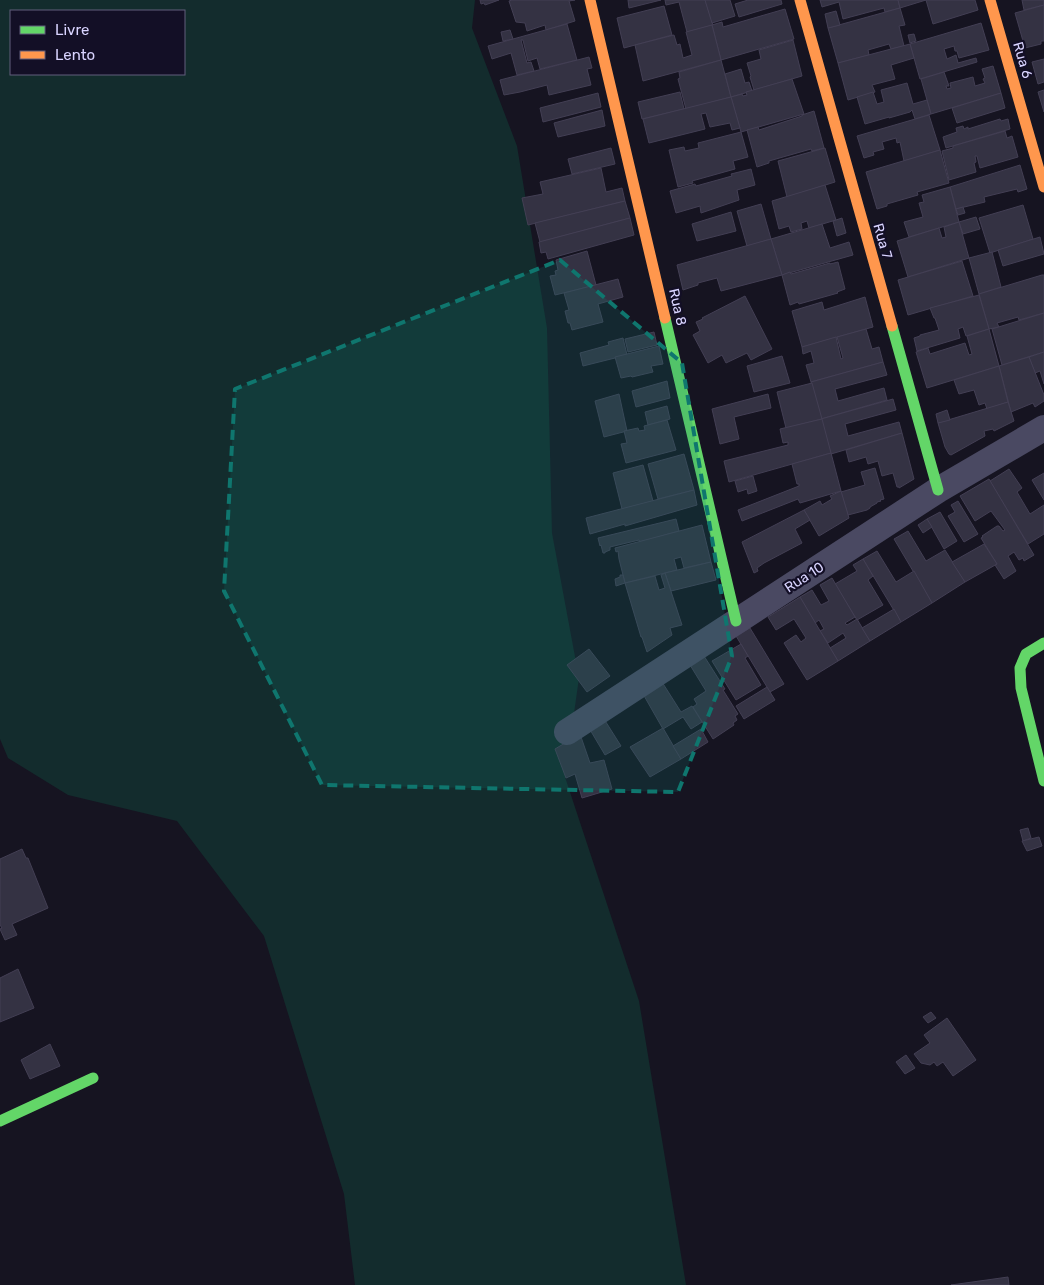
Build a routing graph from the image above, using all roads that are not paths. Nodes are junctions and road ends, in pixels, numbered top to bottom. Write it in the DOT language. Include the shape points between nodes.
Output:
graph roads {
  1 [pos="590,0"];
  2 [pos="800,0"];
  3 [pos="990,0"];
  4 [pos="1044,187"];
  5 [pos="1044,428"];
  6 [pos="938,490"];
  7 [pos="736,621"];
  8 [pos="1044,643"];
  9 [pos="567,732"];
  10 [pos="1044,781"];
  11 [pos="93,1078"];
  12 [pos="0,1121"];
  1 -- 7 [label="street, Rua 8"];
  2 -- 6 [label="street, Rua 7"];
  3 -- 4 [label="street, Rua 6"];
  5 -- 6 [label="street, Rua 10"];
  6 -- 7 [label="street, Rua 10"];
  7 -- 9 [label="street, Rua 10"];
  8 -- 10 [label="street" via="1026,654 1020,668 1021,688"];
  11 -- 12 [label="street"];
}
